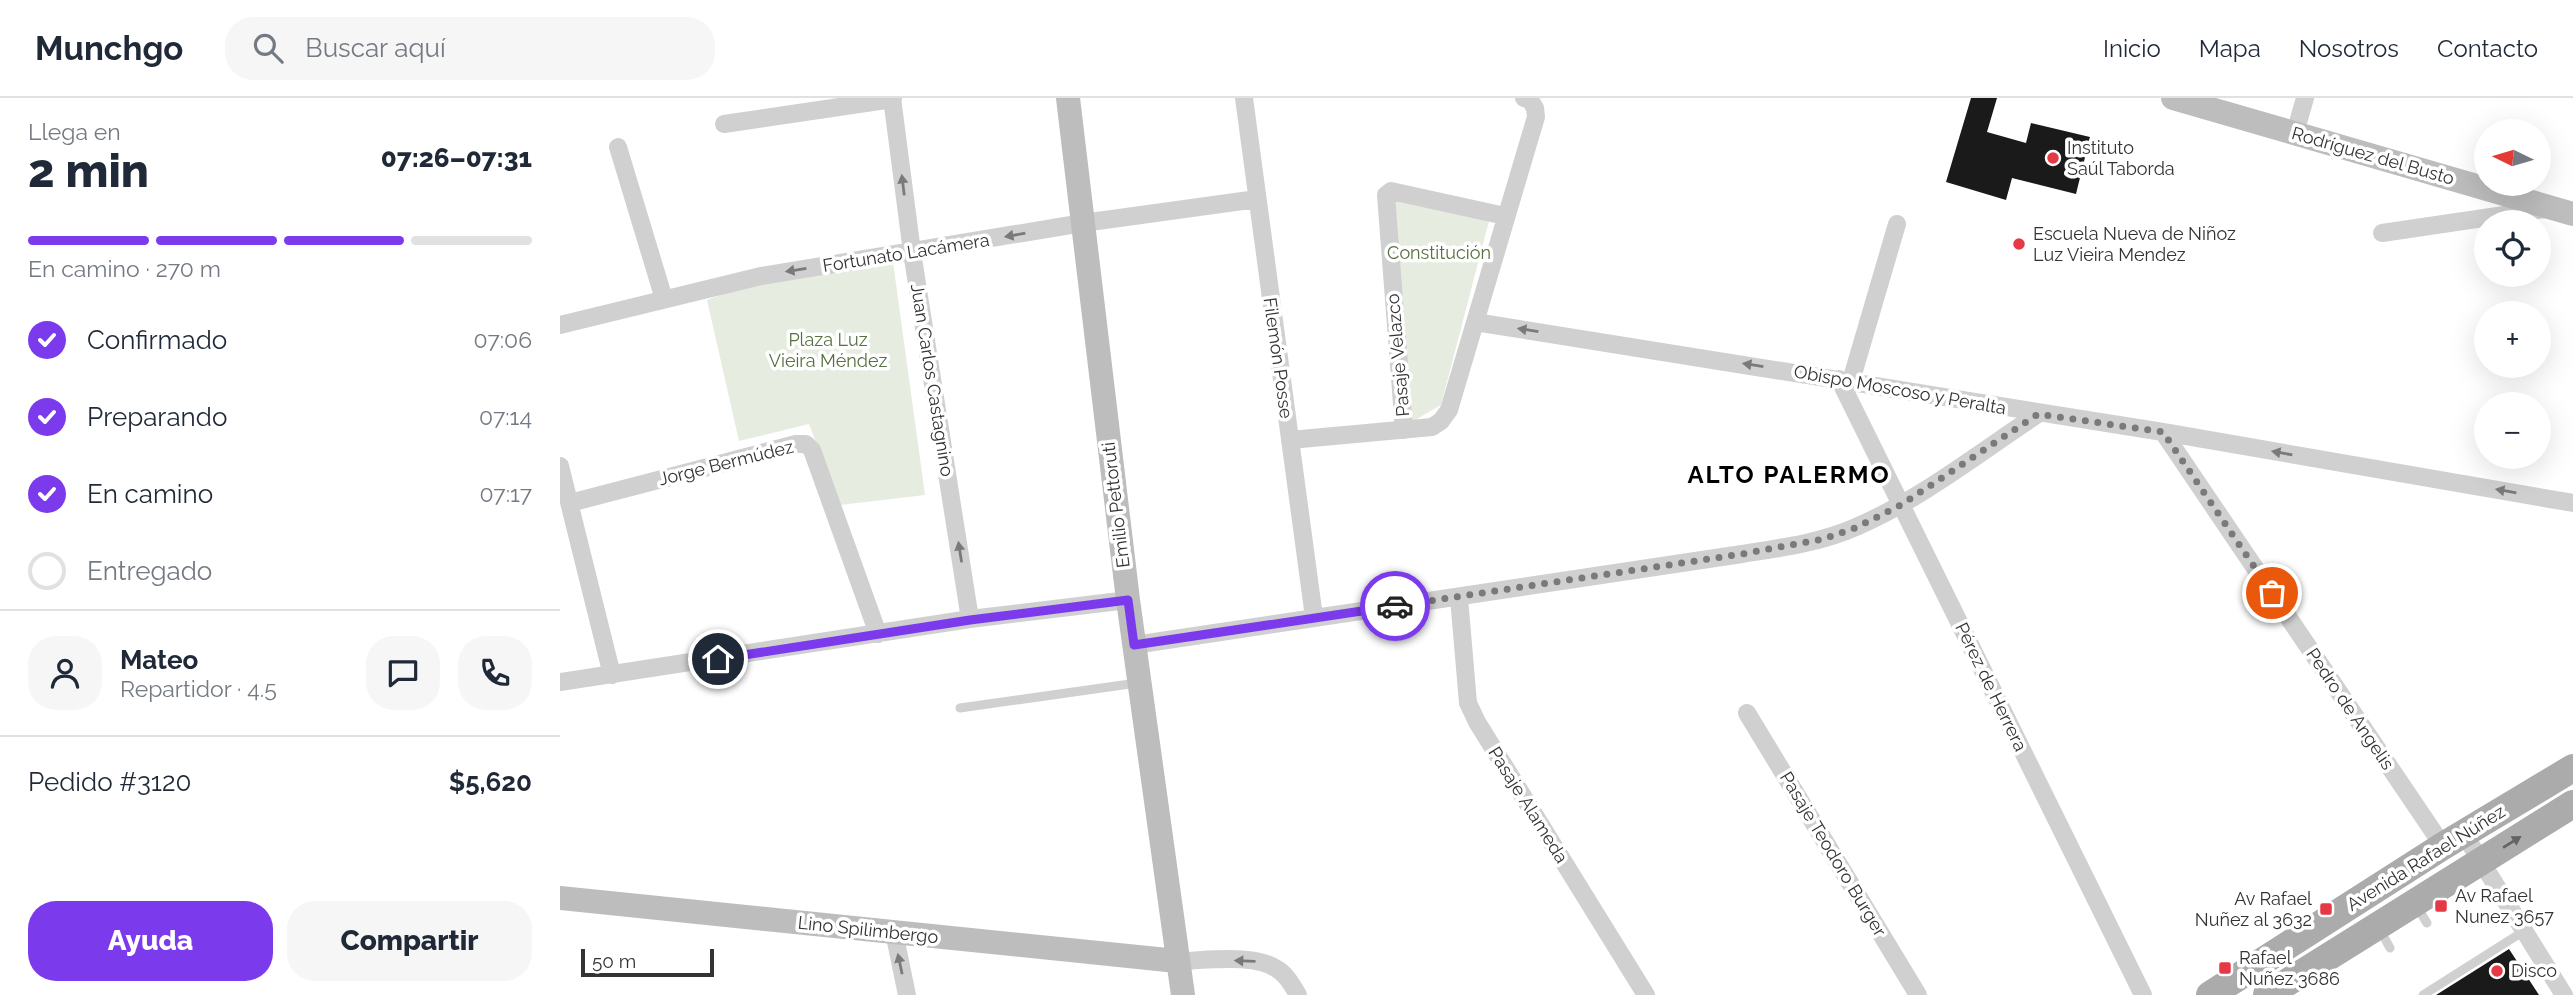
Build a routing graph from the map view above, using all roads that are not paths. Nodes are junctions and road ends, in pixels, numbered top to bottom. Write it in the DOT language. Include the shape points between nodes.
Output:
graph roads {
  1 [pos="892,98"];
  2 [pos="1068,98"];
  3 [pos="1244,98"];
  4 [pos="2173,98"];
  5 [pos="2305,98"];
  6 [pos="1527,99"];
  7 [pos="724,124"];
  8 [pos="2295,133"];
  9 [pos="618,147"];
  10 [pos="1256,199"];
  11 [pos="2562,211"];
  12 [pos="1506,216"];
  13 [pos="1083,223"];
  14 [pos="1897,224"];
  15 [pos="2382,233"];
  16 [pos="912,252"];
  17 [pos="664,299"];
  18 [pos="1475,321"];
  19 [pos="560,325"];
  20 [pos="1845,380"];
  21 [pos="2038,414"];
  22 [pos="1404,430"];
  23 [pos="2163,432"];
  24 [pos="1290,440"];
  25 [pos="560,466"];
  26 [pos="570,503"];
  27 [pos="2573,503"];
  28 [pos="1901,505"];
  29 [pos="1459,598"];
  30 [pos="1128,600"];
  31 [pos="1314,617"];
  32 [pos="970,620"];
  33 [pos="878,635"];
  34 [pos="1134,645"];
  35 [pos="612,675"];
  36 [pos="560,682"];
  37 [pos="1139,683"];
  38 [pos="960,708"];
  39 [pos="1747,713"];
  40 [pos="2573,768"];
  41 [pos="2573,804"];
  42 [pos="2454,840"];
  43 [pos="2479,862"];
  44 [pos="560,898"];
  45 [pos="2524,931"];
  46 [pos="894,932"];
  47 [pos="1177,961"];
  48 [pos="906,995"];
  49 [pos="1183,995"];
  50 [pos="1298,995"];
  51 [pos="1646,995"];
  52 [pos="1918,995"];
  53 [pos="2143,995"];
  54 [pos="2210,995"];
  55 [pos="2267,995"];
  56 [pos="2423,995"];
  57 [pos="2564,995"];
  1 -- 7 [label="street"];
  16 -- 1 [label="street, Juan Carlos Castagnino, one-way"];
  2 -- 13 [label="main road, Emilio Pettoruti"];
  3 -- 10 [label="street, Filemón Posse"];
  4 -- 8 [label="main road, Rodríguez del Busto"];
  5 -- 8 [label="street"];
  6 -- 12 [label="street" via="1536,117"];
  8 -- 11 [label="main road, Rodríguez del Busto"];
  9 -- 17 [label="street"];
  10 -- 13 [label="street, Fortunato Lacámera"];
  10 -- 24 [label="street, Filemón Posse"];
  11 -- 15 [label="street"];
  12 -- 18 [label="street"];
  12 -- 22 [label="street, Pasaje Velazco" via="1391,191 1386,195"];
  13 -- 16 [label="street, Fortunato Lacámera, one-way"];
  13 -- 30 [label="main road, Emilio Pettoruti"];
  14 -- 20 [label="street"];
  16 -- 17 [label="street, Fortunato Lacámera, one-way" via="761,276"];
  32 -- 16 [label="street, Juan Carlos Castagnino, one-way"];
  17 -- 19 [label="street, Fortunato Lacámera"];
  20 -- 18 [label="street, Obispo Moscoso y Peralta, one-way"];
  18 -- 22 [label="street" via="1449,410 1432,427"];
  20 -- 21 [label="street, Obispo Moscoso y Peralta"];
  20 -- 28 [label="street, Pérez de Herrera"];
  21 -- 23 [label="street, Obispo Moscoso y Peralta"];
  21 -- 28 [label="street"];
  22 -- 24 [label="street"];
  27 -- 23 [label="street, Obispo Moscoso y Peralta, one-way"];
  23 -- 42 [label="street, Pedro de Angelis"];
  24 -- 31 [label="street, Filemón Posse"];
  25 -- 26 [label="street"];
  26 -- 33 [label="street, Jorge Bermúdez" via="806,444"];
  26 -- 35 [label="street"];
  28 -- 29 [label="street" via="1855,528 1787,547"];
  28 -- 53 [label="street, Pérez de Herrera"];
  29 -- 31 [label="street"];
  29 -- 51 [label="street, Pasaje Alameda" via="1468,703"];
  30 -- 32 [label="street"];
  30 -- 34 [label="main road, Emilio Pettoruti"];
  31 -- 34 [label="street"];
  32 -- 33 [label="street"];
  33 -- 35 [label="street"];
  34 -- 37 [label="main road, Emilio Pettoruti"];
  35 -- 36 [label="street"];
  37 -- 38 [label="lane"];
  37 -- 47 [label="main road, Emilio Pettoruti"];
  39 -- 52 [label="street, Pasaje Teodoro Burger"];
  40 -- 42 [label="main road, Avenida Rafael Núñez"];
  43 -- 41 [label="main road, Avenida Rafael Núñez, one-way"];
  42 -- 43 [label="street, Pedro de Angelis"];
  42 -- 54 [label="main road, Avenida Rafael Núñez"];
  43 -- 45 [label="street, Pedro de Angelis"];
  43 -- 55 [label="main road, Avenida Rafael Núñez" via="2421,913 2384,937"];
  44 -- 46 [label="main road, Lino Spilimbergo"];
  45 -- 56 [label="lane"];
  45 -- 57 [label="street, Pedro de Angelis"];
  46 -- 47 [label="main road, Lino Spilimbergo"];
  48 -- 46 [label="street, one-way"];
  47 -- 49 [label="main road, Emilio Pettoruti"];
  50 -- 47 [label="street, one-way" via="1289,979 1262,962"];
}
